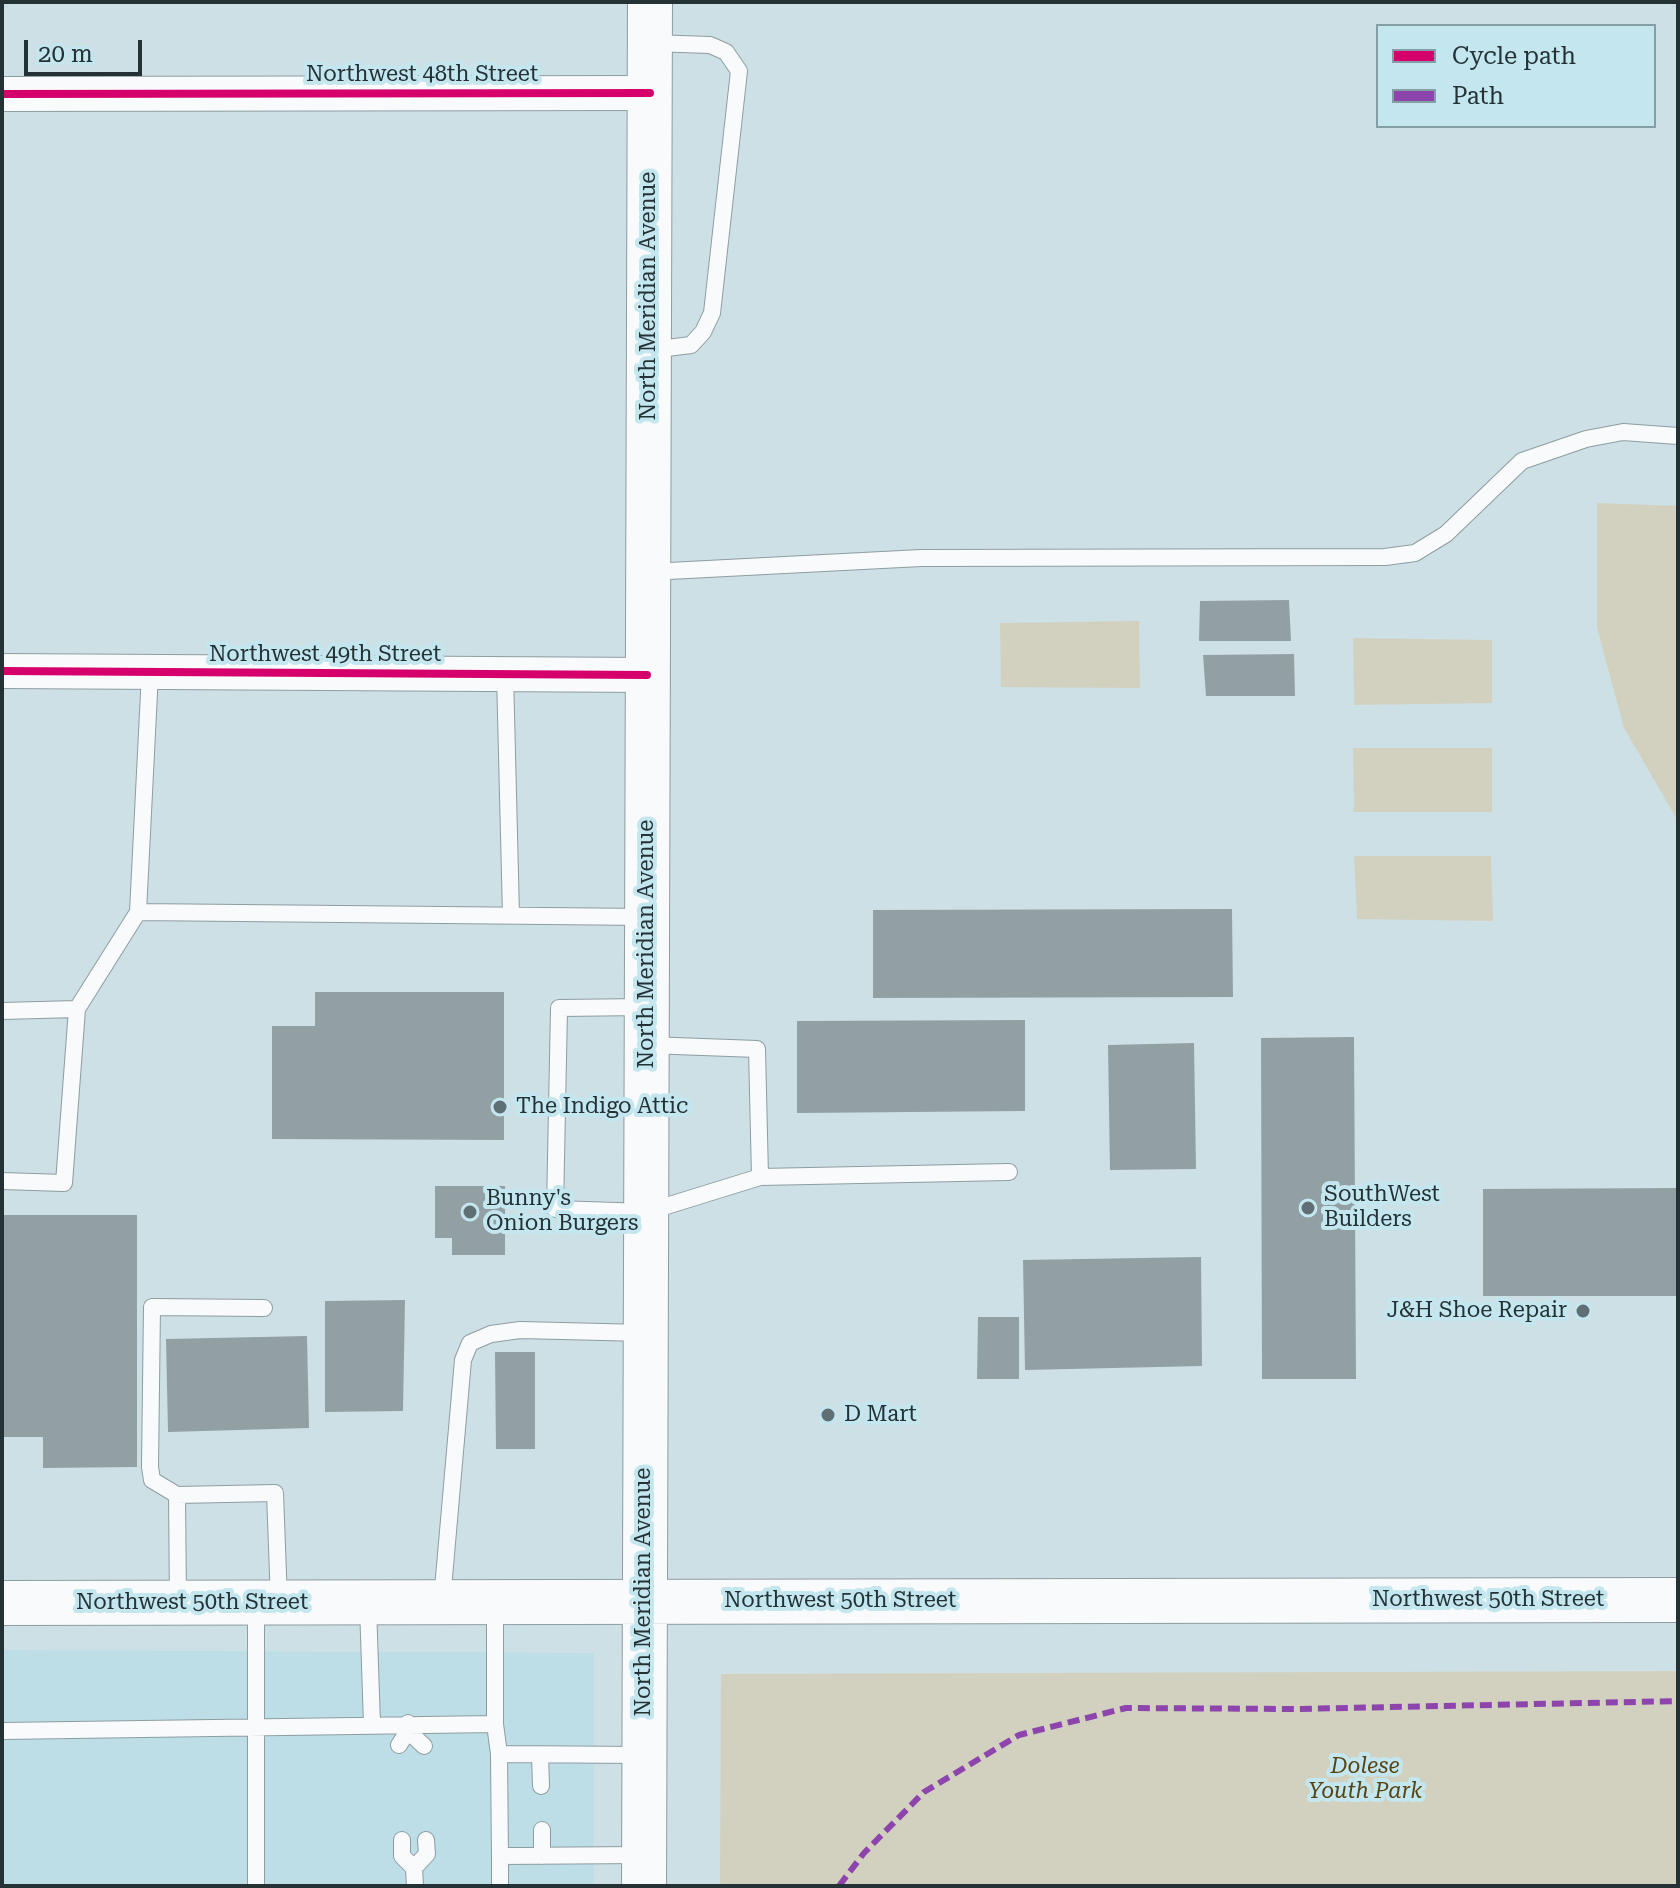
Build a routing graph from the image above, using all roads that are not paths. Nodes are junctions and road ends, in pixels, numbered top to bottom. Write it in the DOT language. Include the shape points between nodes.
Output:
graph roads {
  1 [pos="650,22"];
  2 [pos="650,93"];
  3 [pos="2,94"];
  4 [pos="649,351"];
  5 [pos="1678,436"];
  6 [pos="648,572"];
  7 [pos="2,671"];
  8 [pos="150,673"];
  9 [pos="505,674"];
  10 [pos="647,675"];
  11 [pos="138,912"];
  12 [pos="511,915"];
  13 [pos="647,917"];
  14 [pos="77,1009"];
  15 [pos="2,1011"];
  16 [pos="647,1026"];
  17 [pos="1009,1172"];
  18 [pos="760,1177"];
  19 [pos="2,1181"];
  20 [pos="647,1212"];
  21 [pos="264,1308"];
  22 [pos="647,1333"];
  23 [pos="177,1495"];
  24 [pos="1678,1600"];
  25 [pos="644,1602"];
  26 [pos="2,1603"];
  27 [pos="178,1603"];
  28 [pos="268,1603"];
  29 [pos="368,1603"];
  30 [pos="442,1604"];
  31 [pos="495,1604"];
  32 [pos="372,1724"];
  33 [pos="495,1724"];
  34 [pos="258,1726"];
  35 [pos="2,1731"];
  36 [pos="405,1733"];
  37 [pos="424,1746"];
  38 [pos="499,1754"];
  39 [pos="540,1755"];
  40 [pos="644,1755"];
  41 [pos="541,1786"];
  42 [pos="542,1830"];
  43 [pos="402,1840"];
  44 [pos="426,1840"];
  45 [pos="500,1856"];
  46 [pos="542,1856"];
  47 [pos="414,1868"];
  48 [pos="644,1870"];
  49 [pos="256,1886"];
  50 [pos="415,1886"];
  51 [pos="500,1886"];
  1 -- 2 [label="main road, North Meridian Avenue"];
  1 -- 4 [label="lane" via="726,52 739,71 712,313 691,345"];
  2 -- 3 [label="street, Northwest 48th Street"];
  2 -- 4 [label="main road, North Meridian Avenue"];
  4 -- 6 [label="main road, North Meridian Avenue"];
  5 -- 6 [label="lane" via="1623,432 1522,461 1446,534 1415,553 1385,557 921,558"];
  6 -- 10 [label="main road, North Meridian Avenue"];
  7 -- 8 [label="street, Northwest 49th Street"];
  8 -- 9 [label="street, Northwest 49th Street"];
  8 -- 11 [label="lane"];
  9 -- 10 [label="street, Northwest 49th Street"];
  9 -- 12 [label="lane"];
  10 -- 13 [label="main road, North Meridian Avenue"];
  11 -- 12 [label="lane"];
  11 -- 14 [label="lane"];
  12 -- 13 [label="lane"];
  13 -- 16 [label="main road, North Meridian Avenue"];
  14 -- 15 [label="lane"];
  14 -- 19 [label="lane" via="64,1183"];
  16 -- 18 [label="lane" via="757,1049"];
  16 -- 20 [label="main road, North Meridian Avenue"];
  16 -- 20 [label="lane" via="559,1008 555,1209"];
  17 -- 18 [label="lane"];
  18 -- 20 [label="lane"];
  20 -- 22 [label="main road, North Meridian Avenue"];
  21 -- 23 [label="lane" via="152,1307 150,1467 152,1480"];
  22 -- 25 [label="main road, North Meridian Avenue"];
  22 -- 30 [label="lane" via="520,1330 470,1343 463,1360"];
  23 -- 27 [label="lane"];
  23 -- 28 [label="lane" via="275,1493"];
  24 -- 25 [label="main road, Northwest 50th Street"];
  25 -- 31 [label="main road, Northwest 50th Street"];
  25 -- 40 [label="main road, North Meridian Avenue"];
  26 -- 27 [label="main road, Northwest 50th Street"];
  27 -- 28 [label="main road, Northwest 50th Street"];
  28 -- 29 [label="main road, Northwest 50th Street"];
  28 -- 34 [label="lane"];
  29 -- 30 [label="main road, Northwest 50th Street"];
  29 -- 32 [label="lane"];
  30 -- 31 [label="main road, Northwest 50th Street"];
  31 -- 33 [label="lane"];
  32 -- 34 [label="lane"];
  32 -- 36 [label="lane"];
  33 -- 36 [label="lane"];
  33 -- 38 [label="lane"];
  34 -- 35 [label="lane"];
  34 -- 49 [label="lane"];
  36 -- 37 [label="lane"];
  38 -- 39 [label="lane"];
  38 -- 45 [label="lane"];
  39 -- 40 [label="lane"];
  39 -- 41 [label="lane"];
  40 -- 48 [label="main road, North Meridian Avenue"];
  42 -- 46 [label="lane"];
  43 -- 47 [label="lane" via="402,1856"];
  44 -- 47 [label="lane" via="427,1854"];
  45 -- 46 [label="lane"];
  45 -- 51 [label="lane"];
  46 -- 48 [label="lane"];
  47 -- 50 [label="lane"];
}
